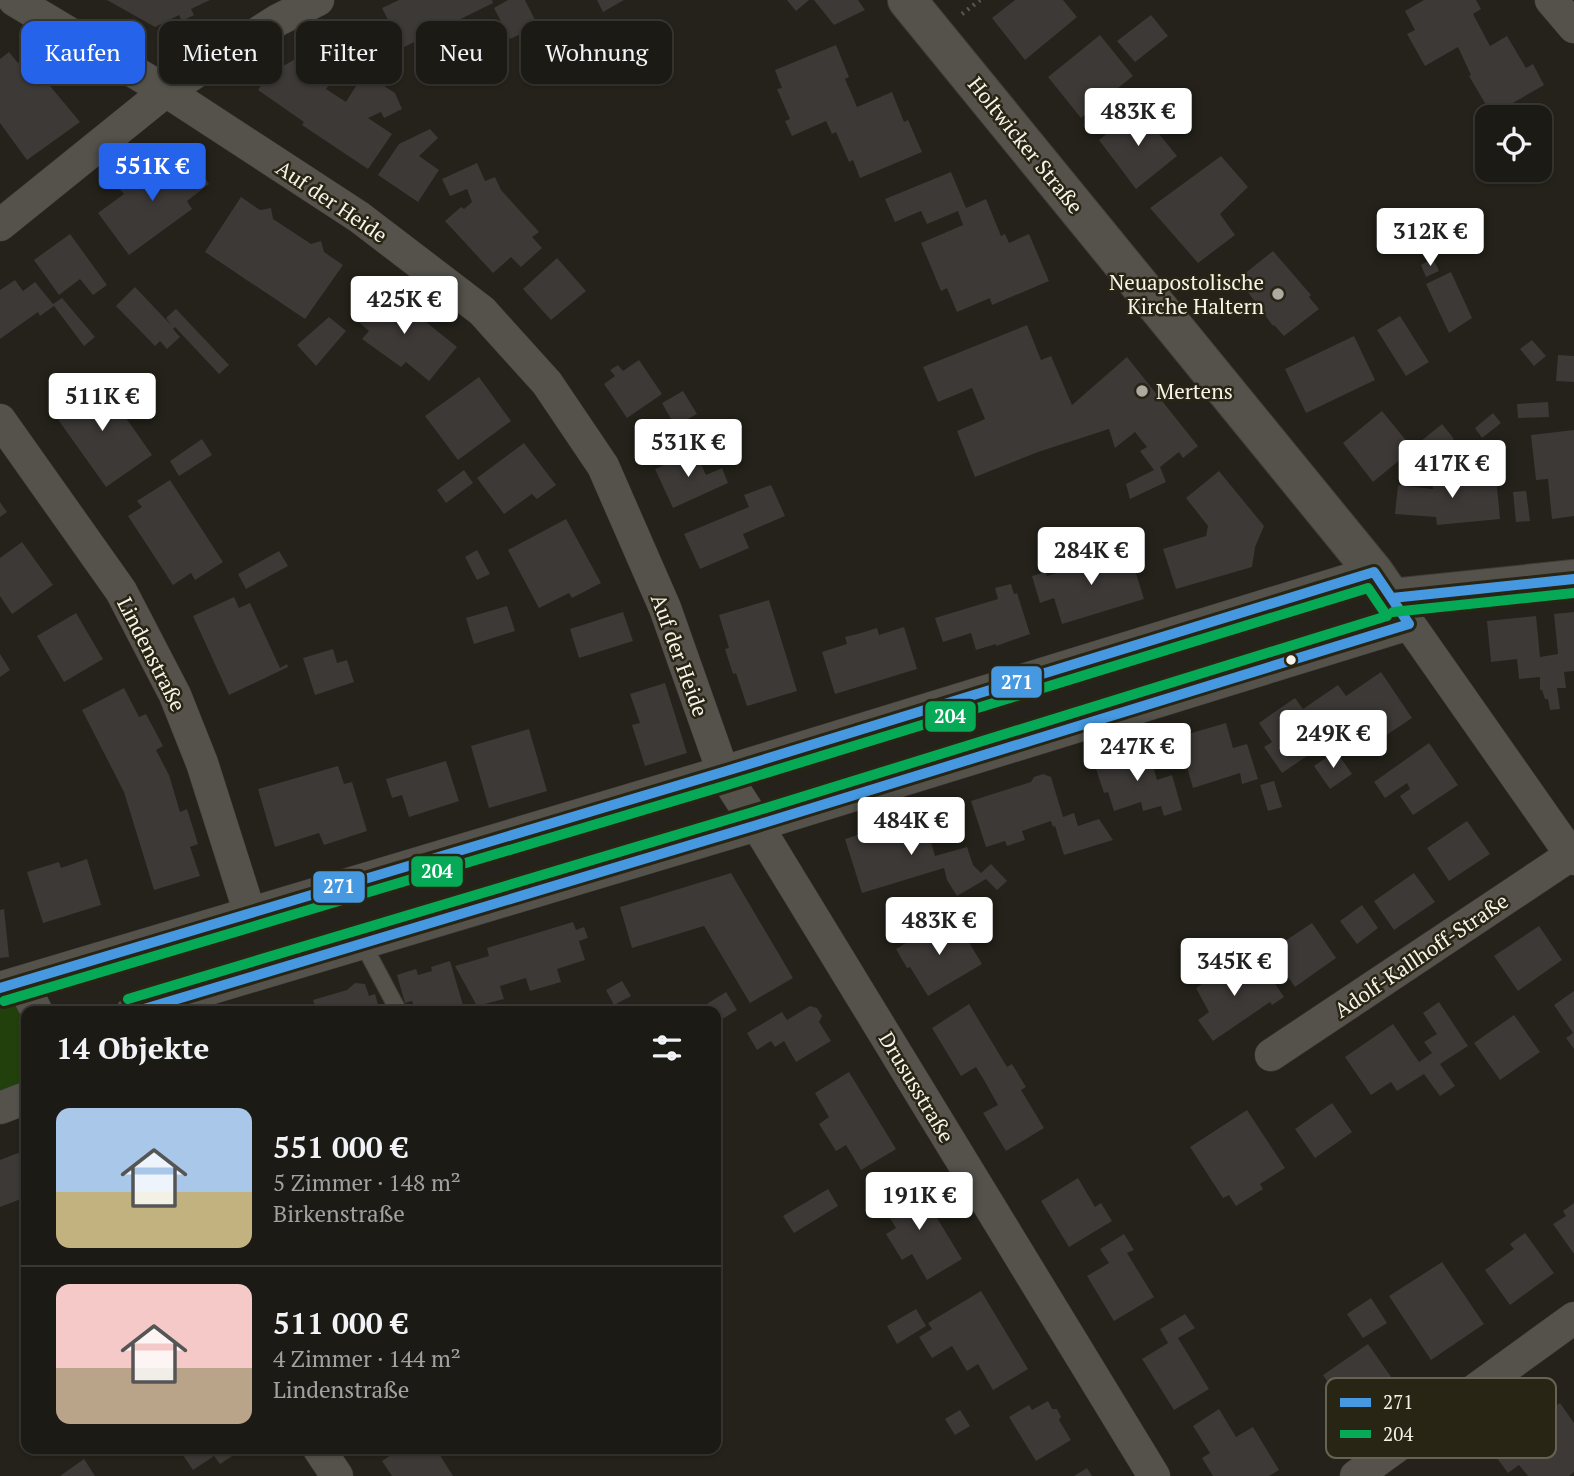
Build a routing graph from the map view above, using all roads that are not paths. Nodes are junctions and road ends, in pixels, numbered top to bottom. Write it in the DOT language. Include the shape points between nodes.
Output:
graph roads {
  1 [pos="14,0"];
  2 [pos="318,0"];
  3 [pos="907,0"];
  4 [pos="1551,0"];
  5 [pos="1574,27"];
  6 [pos="166,91"];
  7 [pos="0,225"];
  8 [pos="0,420"];
  9 [pos="1574,579"];
  10 [pos="1392,598"];
  11 [pos="723,772"];
  12 [pos="757,825"];
  13 [pos="1573,857"];
  14 [pos="250,915"];
  15 [pos="362,943"];
  16 [pos="11,985"];
  17 [pos="31,1006"];
  18 [pos="152,1006"];
  19 [pos="396,1006"];
  20 [pos="1271,1055"];
  21 [pos="21,1100"];
  22 [pos="0,1108"];
  23 [pos="1574,1318"];
  24 [pos="1491,1378"];
  25 [pos="1381,1458"];
  26 [pos="1154,1476"];
  27 [pos="1356,1476"];
  1 -- 6 [label="street, Auf der Heide"];
  2 -- 6 [label="street"];
  3 -- 10 [label="street, Holtwicker Straße"];
  4 -- 5 [label="street"];
  6 -- 7 [label="street"];
  6 -- 11 [label="street, Auf der Heide" via="370,225 482,311 547,383 603,466 665,608"];
  8 -- 14 [label="street, Lindenstraße" via="121,591 175,695 202,763"];
  9 -- 10 [label="street"];
  10 -- 11 [label="street"];
  10 -- 12 [label="street"];
  10 -- 13 [label="street, Holtwicker Straße"];
  11 -- 12 [label="street, Drususstraße"];
  11 -- 14 [label="street"];
  12 -- 15 [label="street"];
  12 -- 26 [label="street, Drususstraße"];
  13 -- 20 [label="street, Adolf-Kallhoff-Straße"];
  14 -- 16 [label="street"];
  15 -- 18 [label="street"];
  15 -- 19 [label="lane"];
  16 -- 17 [label="street"];
  21 -- 22 [label="street"];
  23 -- 24 [label="street"];
  25 -- 27 [label="street"];
}
